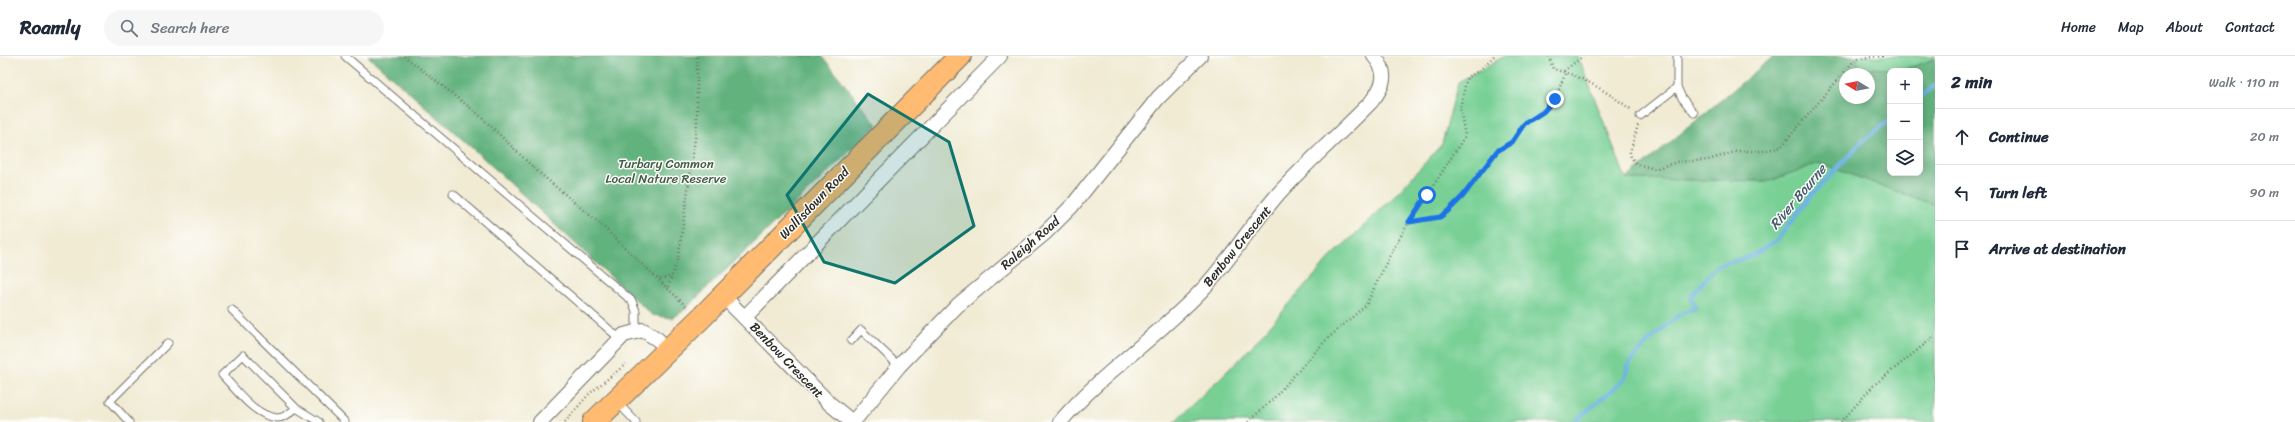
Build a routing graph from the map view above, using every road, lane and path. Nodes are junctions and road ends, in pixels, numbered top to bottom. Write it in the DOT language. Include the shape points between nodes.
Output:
graph roads {
  1 [pos="345,56"];
  2 [pos="404,56"];
  3 [pos="697,56"];
  4 [pos="960,56"];
  5 [pos="1000,56"];
  6 [pos="1200,56"];
  7 [pos="1374,56"];
  8 [pos="1494,56"];
  9 [pos="1549,56"];
  10 [pos="1583,56"];
  11 [pos="1677,56"];
  12 [pos="1883,56"];
  13 [pos="1565,72"];
  14 [pos="1677,87"];
  15 [pos="1694,113"];
  16 [pos="1640,116"];
  17 [pos="453,194"];
  18 [pos="1409,222"];
  19 [pos="673,276"];
  20 [pos="659,279"];
  21 [pos="668,287"];
  22 [pos="724,296"];
  23 [pos="690,309"];
  24 [pos="232,310"];
  25 [pos="745,317"];
  26 [pos="636,330"];
  27 [pos="1935,336"];
  28 [pos="619,338"];
  29 [pos="851,341"];
  30 [pos="168,343"];
  31 [pos="669,350"];
  32 [pos="632,359"];
  33 [pos="899,366"];
  34 [pos="615,400"];
  35 [pos="296,408"];
  36 [pos="129,422"];
  37 [pos="319,422"];
  38 [pos="345,422"];
  39 [pos="540,422"];
  40 [pos="565,422"];
  41 [pos="594,422"];
  42 [pos="636,422"];
  43 [pos="852,422"];
  44 [pos="1060,422"];
  45 [pos="1248,422"];
  46 [pos="1841,422"];
  1 -- 26 [label="lane" via="632,301 636,311"];
  2 -- 20 [label="path" via="478,114 537,171 598,222"];
  3 -- 19 [label="path" via="697,124 694,154 678,259"];
  4 -- 22 [label="main road, Wallisdown Road"];
  5 -- 25 [label="street"];
  6 -- 33 [label="street, Raleigh Road" via="1148,110 1072,206 1045,233 958,305"];
  7 -- 44 [label="street, Benbow Crescent" via="1383,68 1384,81 1380,92 1278,194 1203,289 1176,316 1085,394"];
  8 -- 18 [label="path" via="1467,77 1460,108 1465,136"];
  9 -- 13 [label="path" via="1553,68"];
  10 -- 13 [label="path"];
  11 -- 14 [label="lane"];
  12 -- 16 [label="path" via="1858,58 1852,63 1781,147 1763,151 1738,151 1708,160 1677,162 1655,169 1631,158 1630,152"];
  13 -- 16 [label="path" via="1598,86"];
  13 -- 18 [label="path" via="1555,99 1543,112 1524,124 1512,142 1497,151 1463,196 1440,217"];
  14 -- 15 [label="lane"];
  14 -- 16 [label="lane"];
  17 -- 28 [label="lane"];
  18 -- 45 [label="path" via="1366,305 1327,339 1272,400"];
  19 -- 20 [label="path"];
  19 -- 21 [label="path"];
  20 -- 21 [label="path"];
  21 -- 23 [label="path"];
  22 -- 25 [label="street, Benbow Crescent"];
  22 -- 31 [label="main road, Wallisdown Road"];
  24 -- 38 [label="lane"];
  25 -- 43 [label="street, Benbow Crescent" via="829,403"];
  26 -- 28 [label="street"];
  26 -- 31 [label="street" via="643,330"];
  27 -- 46 [label="path" via="1874,385"];
  28 -- 39 [label="street"];
  29 -- 33 [label="lane" via="861,330"];
  30 -- 36 [label="lane" via="110,401"];
  31 -- 34 [label="main road, Wallisdown Road"];
  32 -- 40 [label="path" via="589,394"];
  33 -- 43 [label="street, Raleigh Road"];
  34 -- 41 [label="main road, Wallisdown Road"];
  34 -- 42 [label="lane"];
  35 -- 35 [label="lane" via="243,355 222,375 260,412 278,418 286,416"];
  35 -- 37 [label="lane"];
}
